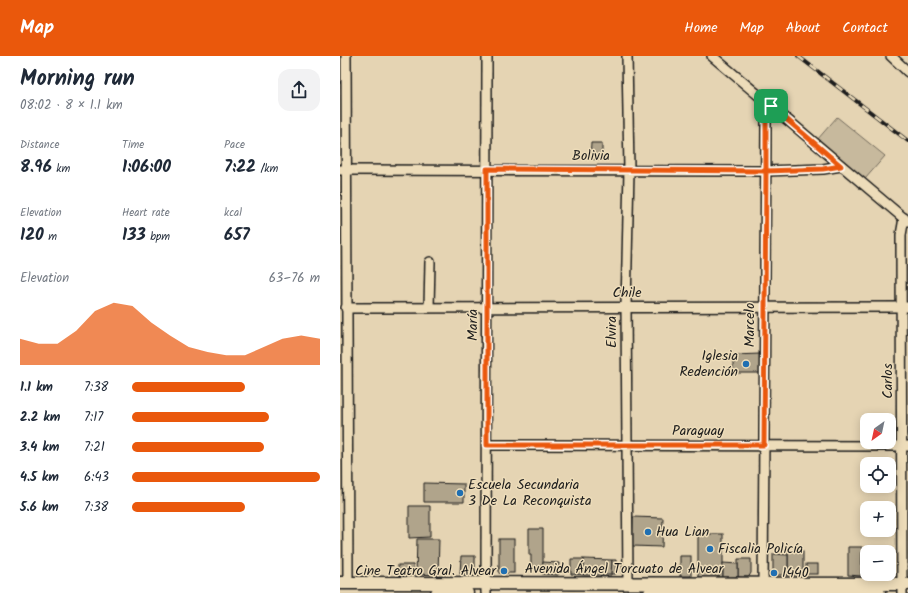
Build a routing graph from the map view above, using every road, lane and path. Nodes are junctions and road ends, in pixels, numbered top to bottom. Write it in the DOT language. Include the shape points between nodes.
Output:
graph roads {
  1 [pos="346,56"];
  2 [pos="487,56"];
  3 [pos="628,56"];
  4 [pos="712,56"];
  5 [pos="891,56"];
  6 [pos="908,72"];
  7 [pos="771,106"];
  8 [pos="841,166"];
  9 [pos="487,169"];
  10 [pos="343,170"];
  11 [pos="629,170"];
  12 [pos="766,171"];
  13 [pos="906,220"];
  14 [pos="430,262"];
  15 [pos="429,307"];
  16 [pos="487,307"];
  17 [pos="626,307"];
  18 [pos="764,307"];
  19 [pos="905,307"];
  20 [pos="346,308"];
  21 [pos="627,444"];
  22 [pos="344,445"];
  23 [pos="487,445"];
  24 [pos="764,445"];
  25 [pos="905,446"];
  26 [pos="344,583"];
  27 [pos="628,584"];
  28 [pos="904,587"];
  29 [pos="487,588"];
  30 [pos="763,589"];
  31 [pos="437,593"];
  32 [pos="467,593"];
  33 [pos="650,593"];
  34 [pos="879,593"];
  1 -- 10 [label="street"];
  2 -- 9 [label="street, María"];
  3 -- 11 [label="street, Elvira"];
  4 -- 7 [label="street"];
  5 -- 6 [label="street"];
  7 -- 8 [label="street"];
  7 -- 12 [label="street, Marcelo" via="766,122"];
  8 -- 12 [label="street, Bolivia"];
  8 -- 13 [label="street"];
  9 -- 10 [label="street, Bolivia"];
  9 -- 11 [label="street, Bolivia"];
  9 -- 16 [label="street, María"];
  10 -- 20 [label="street"];
  11 -- 12 [label="street, Bolivia"];
  11 -- 17 [label="street, Elvira"];
  12 -- 18 [label="street, Marcelo"];
  13 -- 19 [label="street, Carlos" via="901,235"];
  14 -- 15 [label="street"];
  15 -- 16 [label="street, Chile"];
  15 -- 20 [label="street, Chile"];
  16 -- 17 [label="street, Chile"];
  16 -- 23 [label="street, María"];
  17 -- 18 [label="street, Chile"];
  17 -- 21 [label="street, Elvira"];
  18 -- 19 [label="street, Chile"];
  18 -- 24 [label="street, Marcelo"];
  19 -- 25 [label="street, Carlos"];
  20 -- 22 [label="street"];
  21 -- 23 [label="street, Paraguay"];
  21 -- 24 [label="street, Paraguay"];
  21 -- 27 [label="street, Elvira"];
  22 -- 26 [label="street"];
  23 -- 29 [label="street, María"];
  24 -- 25 [label="street, Paraguay"];
  24 -- 30 [label="street, Marcelo"];
  25 -- 28 [label="street, Carlos"];
  26 -- 29 [label="main road, Avenida Ángel Torcuato de Alvear"];
  27 -- 29 [label="main road, Avenida Ángel Torcuato de Alvear"];
  27 -- 30 [label="main road, Avenida Ángel Torcuato de Alvear"];
  28 -- 30 [label="main road, Avenida Ángel Torcuato de Alvear"];
  30 -- 33 [label="main road, Avenida Ángel Torcuato de Alvear"];
  30 -- 34 [label="main road, Avenida Ángel Torcuato de Alvear"];
  31 -- 32 [label="main road"];
}
